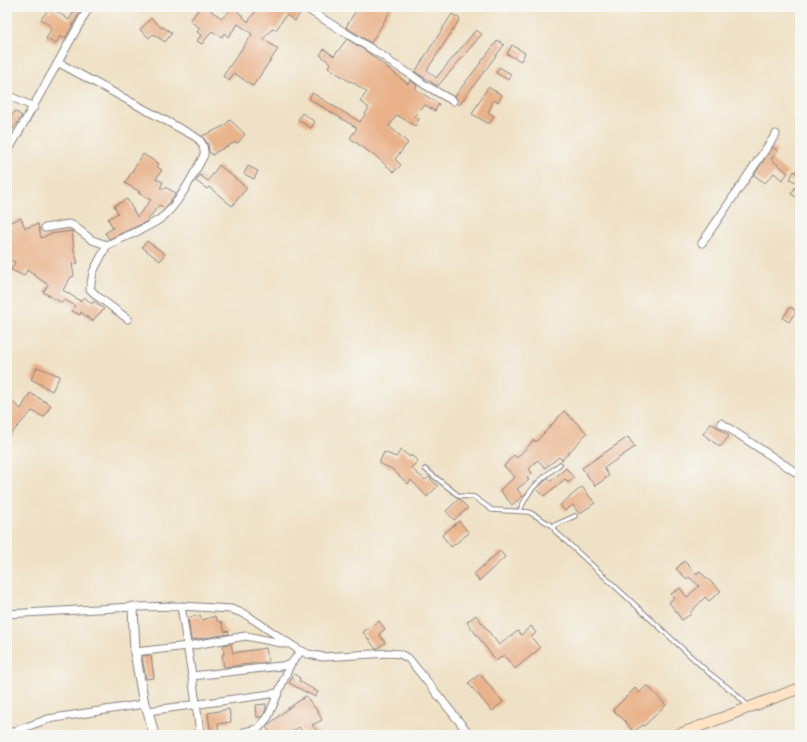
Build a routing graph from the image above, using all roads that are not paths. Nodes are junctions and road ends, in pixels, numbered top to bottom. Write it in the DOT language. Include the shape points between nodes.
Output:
graph roads {
  1 [pos="90,7"];
  2 [pos="304,7"];
  3 [pos="58,63"];
  4 [pos="7,95"];
  5 [pos="453,101"];
  6 [pos="34,107"];
  7 [pos="776,134"];
  8 [pos="7,153"];
  9 [pos="45,228"];
  10 [pos="702,243"];
  11 [pos="107,245"];
  12 [pos="128,319"];
  13 [pos="721,423"];
  14 [pos="560,464"];
  15 [pos="425,469"];
  16 [pos="800,475"];
  17 [pos="520,511"];
  18 [pos="575,516"];
  19 [pos="553,526"];
  20 [pos="181,606"];
  21 [pos="132,607"];
  22 [pos="7,614"];
  23 [pos="290,645"];
  24 [pos="188,646"];
  25 [pos="301,651"];
  26 [pos="135,652"];
  27 [pos="290,665"];
  28 [pos="192,676"];
  29 [pos="800,688"];
  30 [pos="278,693"];
  31 [pos="196,705"];
  32 [pos="146,707"];
  33 [pos="748,707"];
  34 [pos="200,732"];
  35 [pos="244,732"];
  36 [pos="7,734"];
  37 [pos="154,735"];
  38 [pos="470,735"];
  39 [pos="677,735"];
  1 -- 3 [label="street"];
  2 -- 5 [label="street"];
  3 -- 6 [label="street"];
  3 -- 11 [label="street" via="198,138 204,146 204,155 185,188 162,218"];
  4 -- 6 [label="street"];
  6 -- 8 [label="street"];
  7 -- 10 [label="street"];
  9 -- 11 [label="street" via="69,224 92,240"];
  11 -- 12 [label="street" via="93,272 90,289"];
  13 -- 16 [label="street"];
  14 -- 17 [label="lane" via="537,482 525,498"];
  15 -- 17 [label="lane" via="459,496 474,497 492,510"];
  17 -- 19 [label="lane" via="529,512"];
  18 -- 19 [label="lane"];
  19 -- 33 [label="lane" via="561,537"];
  20 -- 21 [label="street"];
  20 -- 23 [label="street" via="231,609 245,614"];
  20 -- 24 [label="street"];
  21 -- 22 [label="street"];
  21 -- 26 [label="street"];
  23 -- 24 [label="street" via="246,636"];
  23 -- 25 [label="street"];
  24 -- 26 [label="street"];
  24 -- 28 [label="street"];
  25 -- 27 [label="street"];
  25 -- 38 [label="street" via="324,657 400,654 410,659"];
  26 -- 32 [label="street"];
  27 -- 28 [label="street"];
  27 -- 30 [label="street"];
  28 -- 31 [label="street"];
  29 -- 33 [label="main road"];
  30 -- 31 [label="street"];
  30 -- 35 [label="street" via="268,717 258,728"];
  31 -- 32 [label="street"];
  31 -- 34 [label="street"];
  32 -- 36 [label="street" via="48,719"];
  32 -- 37 [label="street"];
  33 -- 39 [label="main road"];
}
